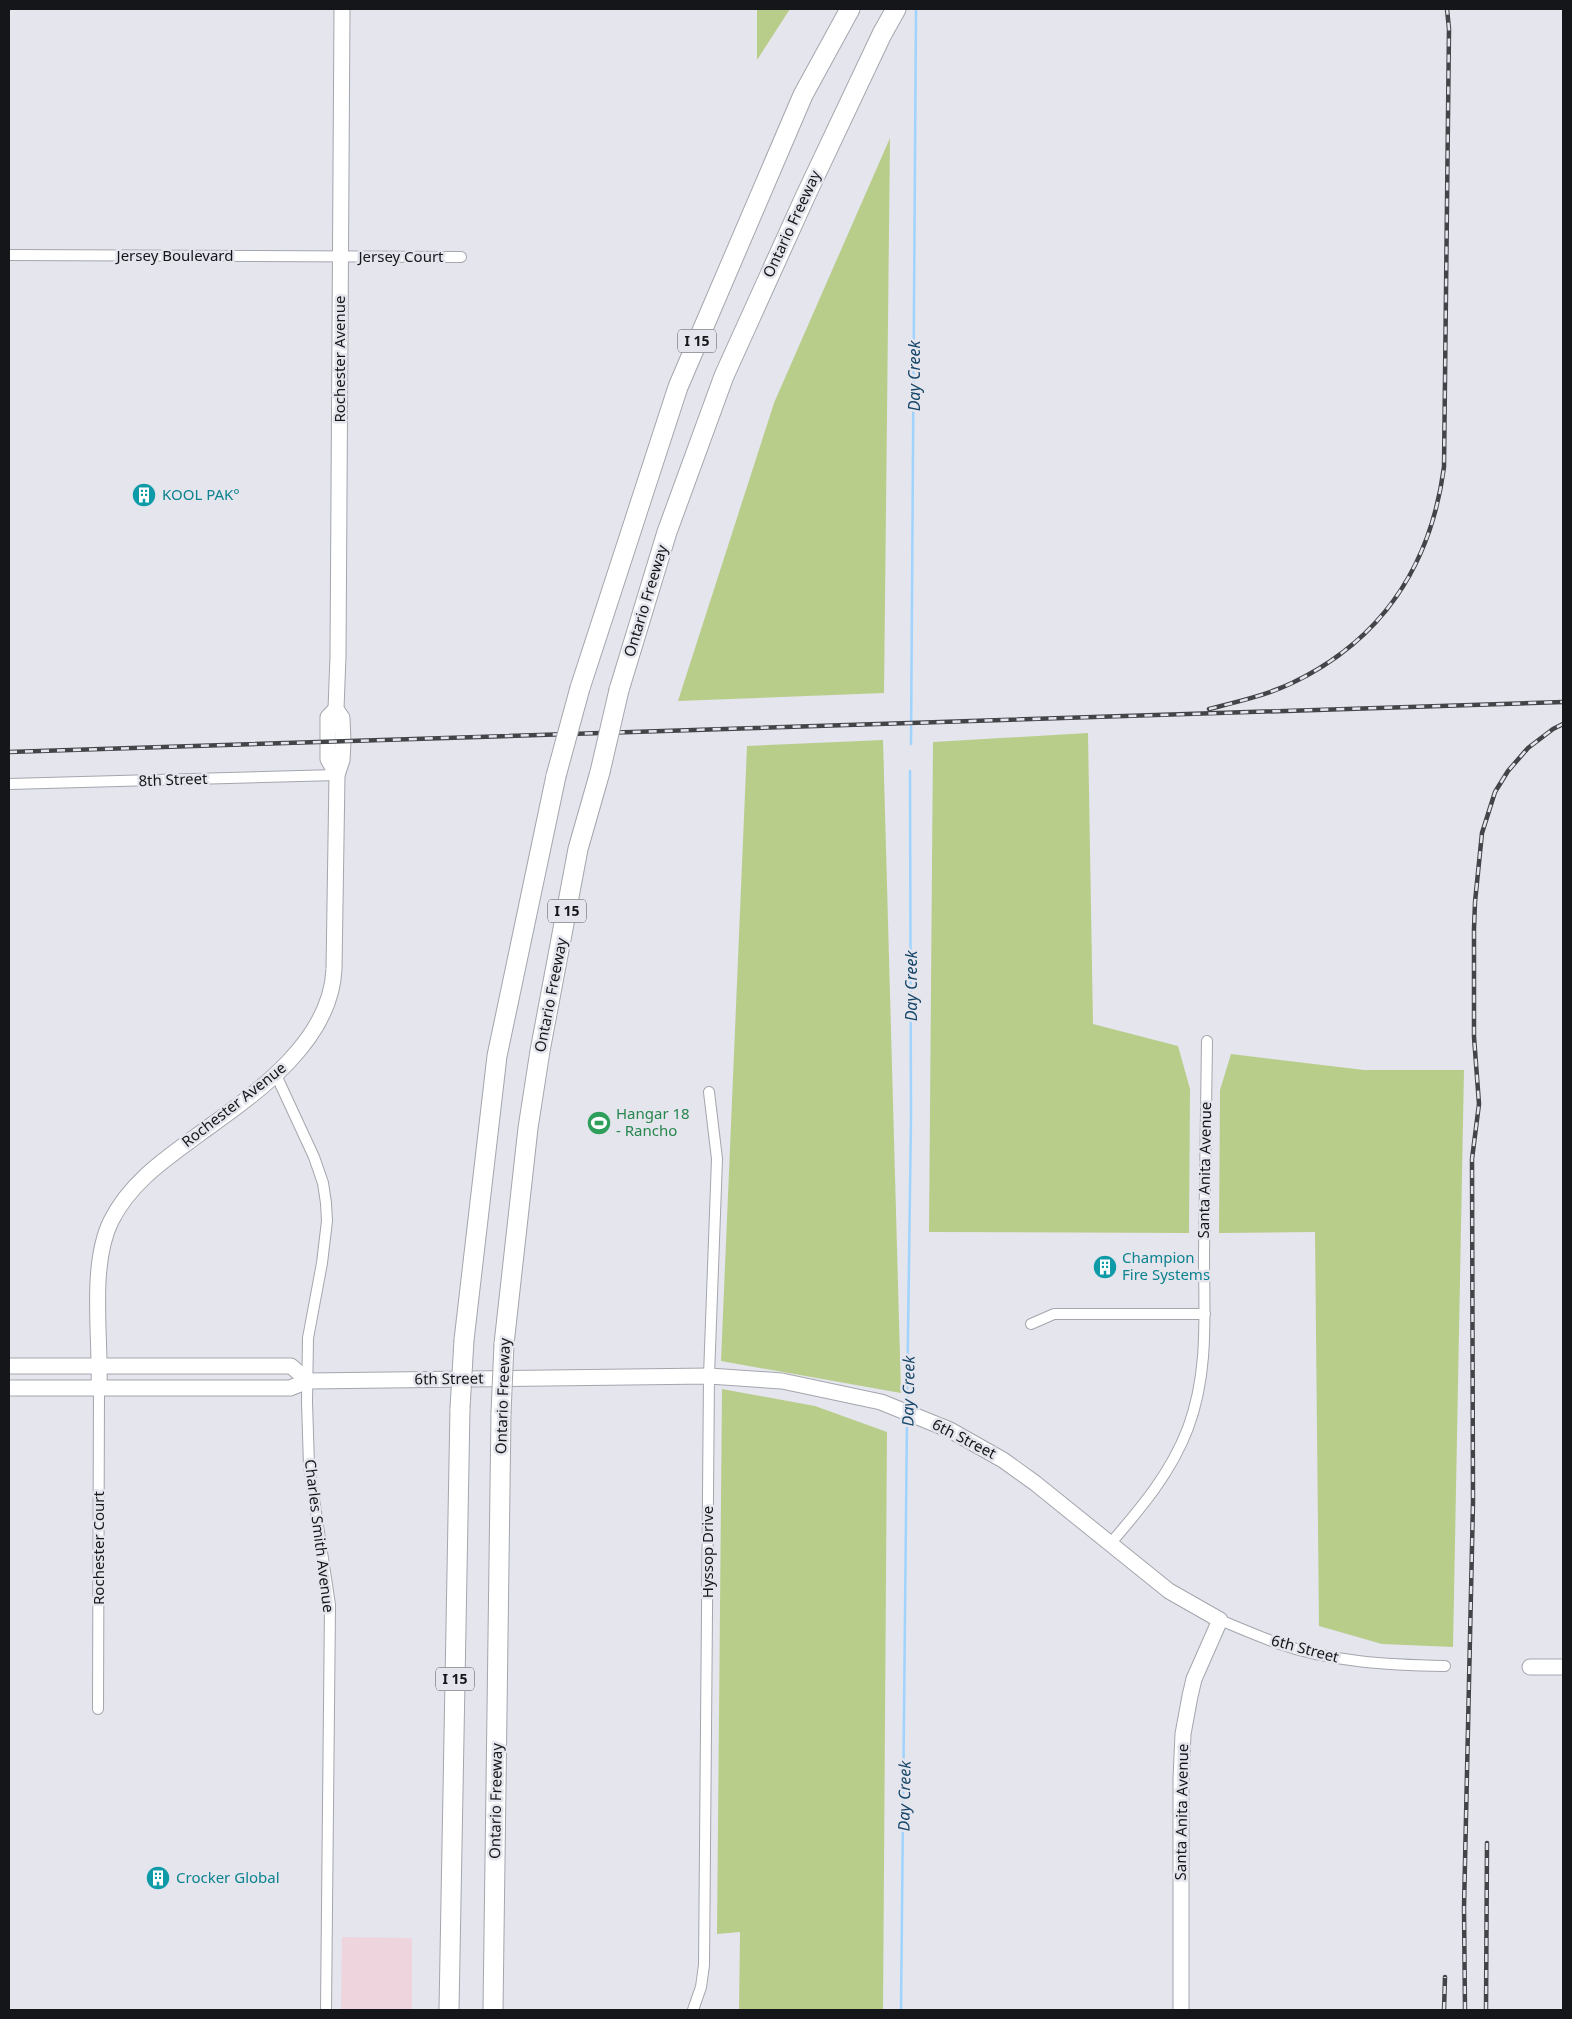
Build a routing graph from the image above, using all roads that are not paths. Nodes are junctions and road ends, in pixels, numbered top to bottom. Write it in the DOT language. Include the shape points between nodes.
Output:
graph roads {
  1 [pos="342,9"];
  2 [pos="850,9"];
  3 [pos="896,9"];
  4 [pos="9,255"];
  5 [pos="340,257"];
  6 [pos="461,257"];
  7 [pos="337,775"];
  8 [pos="9,784"];
  9 [pos="1207,1041"];
  10 [pos="276,1074"];
  11 [pos="709,1092"];
  12 [pos="1205,1314"];
  13 [pos="1031,1324"];
  14 [pos="9,1366"];
  15 [pos="99,1367"];
  16 [pos="709,1376"];
  17 [pos="308,1381"];
  18 [pos="99,1387"];
  19 [pos="9,1388"];
  20 [pos="1110,1544"];
  21 [pos="1220,1620"];
  22 [pos="1445,1666"];
  23 [pos="1530,1667"];
  24 [pos="1563,1667"];
  25 [pos="98,1709"];
  26 [pos="326,2010"];
  27 [pos="449,2010"];
  28 [pos="493,2010"];
  29 [pos="694,2010"];
  30 [pos="1181,2010"];
  1 -- 5 [label="street, Rochester Avenue"];
  2 -- 27 [label="highway, I 15, bridge" via="804,95 678,387 580,688 556,776 497,1056 464,1340 460,1408"];
  3 -- 28 [label="highway, Ontario Freeway / I 15, bridge" via="805,196 724,376 667,532 619,690 578,848 528,1128 504,1344"];
  4 -- 5 [label="street, Jersey Boulevard"];
  5 -- 6 [label="street, Jersey Court"];
  5 -- 7 [label="street, Rochester Avenue" via="336,709 342,718 343,741"];
  7 -- 8 [label="street, 8th Street"];
  7 -- 10 [label="street, Rochester Avenue" via="331,991 316,1027"];
  9 -- 12 [label="street, Santa Anita Avenue"];
  10 -- 15 [label="street, Rochester Avenue" via="155,1166 122,1202 110,1223 99,1268"];
  10 -- 17 [label="street, Charles Smith Avenue" via="314,1157 324,1190 326,1236 310,1325"];
  11 -- 16 [label="street, Hyssop Drive" via="717,1159"];
  12 -- 13 [label="street" via="1054,1314"];
  12 -- 20 [label="street, Santa Anita Avenue" via="1202,1373 1188,1428 1161,1481"];
  14 -- 15 [label="street"];
  15 -- 17 [label="street" via="290,1366"];
  15 -- 18 [label="street, Rochester Avenue"];
  16 -- 17 [label="street, 6th Street"];
  16 -- 20 [label="street, 6th Street" via="782,1381 881,1402 931,1422 1003,1460"];
  16 -- 29 [label="street, Hyssop Drive" via="704,1965"];
  17 -- 18 [label="street, 6th Street" via="290,1388"];
  17 -- 26 [label="street, Charles Smith Avenue" via="309,1466 330,1605"];
  18 -- 19 [label="street, 6th Street"];
  18 -- 25 [label="street, Rochester Court"];
  20 -- 21 [label="street, 6th Street" via="1169,1590"];
  21 -- 22 [label="street, 6th Street" via="1278,1643 1329,1656 1377,1663"];
  21 -- 30 [label="street, Santa Anita Avenue" via="1194,1679 1183,1734"];
  23 -- 24 [label="street"];
}
